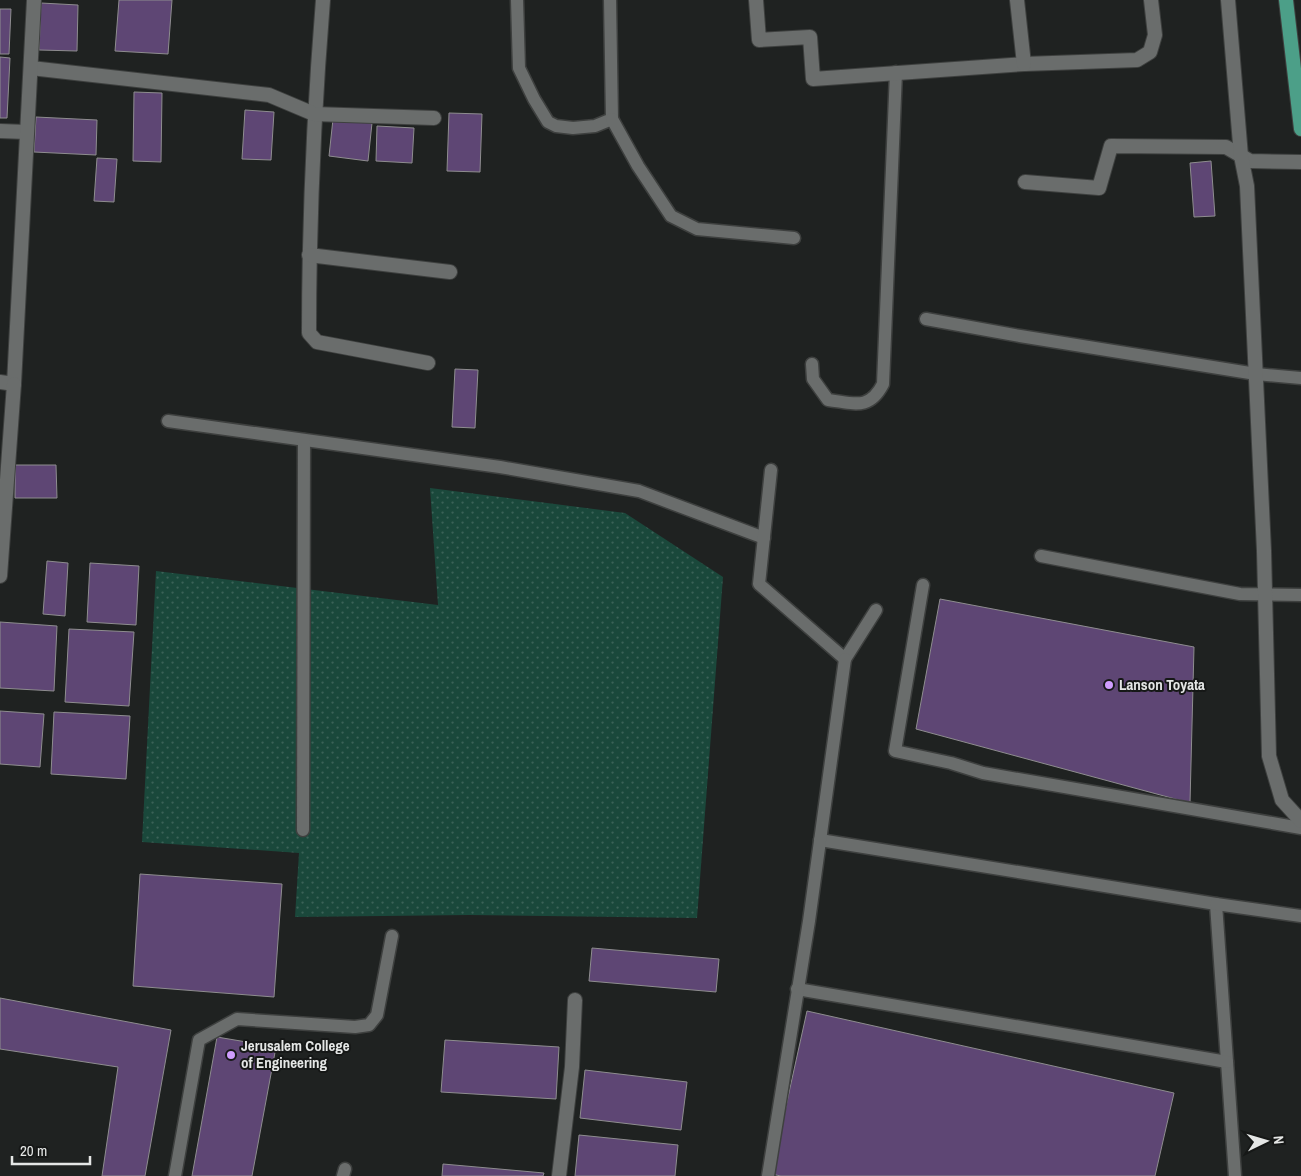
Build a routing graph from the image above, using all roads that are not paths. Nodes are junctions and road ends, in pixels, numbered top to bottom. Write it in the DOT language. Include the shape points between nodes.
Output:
graph roads {
  1 [pos="34,0"];
  2 [pos="323,0"];
  3 [pos="517,0"];
  4 [pos="610,0"];
  5 [pos="756,0"];
  6 [pos="1017,0"];
  7 [pos="1151,0"];
  8 [pos="1228,0"];
  9 [pos="1286,0"];
  10 [pos="1024,64"];
  11 [pos="31,68"];
  12 [pos="896,72"];
  13 [pos="314,114"];
  14 [pos="434,118"];
  15 [pos="612,119"];
  16 [pos="1301,129"];
  17 [pos="0,131"];
  18 [pos="26,132"];
  19 [pos="1241,156"];
  20 [pos="1301,162"];
  21 [pos="1025,182"];
  22 [pos="794,238"];
  23 [pos="309,255"];
  24 [pos="450,272"];
  25 [pos="926,319"];
  26 [pos="428,363"];
  27 [pos="812,364"];
  28 [pos="1256,374"];
  29 [pos="1301,378"];
  30 [pos="0,382"];
  31 [pos="14,384"];
  32 [pos="168,421"];
  33 [pos="304,440"];
  34 [pos="771,470"];
  35 [pos="2,517"];
  36 [pos="764,538"];
  37 [pos="1041,556"];
  38 [pos="0,576"];
  39 [pos="922,584"];
  40 [pos="1265,594"];
  41 [pos="1301,595"];
  42 [pos="876,610"];
  43 [pos="845,659"];
  44 [pos="1301,822"];
  45 [pos="1301,828"];
  46 [pos="303,830"];
  47 [pos="820,840"];
  48 [pos="1216,904"];
  49 [pos="1301,916"];
  50 [pos="392,936"];
  51 [pos="797,989"];
  52 [pos="576,1000"];
  53 [pos="1227,1062"];
  54 [pos="175,1176"];
  55 [pos="559,1176"];
  56 [pos="768,1176"];
  57 [pos="1235,1176"];
  1 -- 11 [label="street"];
  2 -- 13 [label="street"];
  3 -- 15 [label="lane" via="519,68 548,122 573,128 595,126"];
  4 -- 15 [label="lane"];
  5 -- 12 [label="street" via="759,40 810,37 813,79"];
  6 -- 10 [label="street"];
  7 -- 10 [label="street" via="1155,35 1150,52 1137,60"];
  8 -- 19 [label="street"];
  9 -- 16 [label="main road"];
  10 -- 12 [label="street"];
  11 -- 13 [label="street" via="269,96"];
  11 -- 18 [label="street"];
  12 -- 27 [label="lane" via="883,384 876,397 863,405 828,400 813,379"];
  13 -- 14 [label="street"];
  13 -- 23 [label="street"];
  15 -- 22 [label="lane" via="671,216 697,230"];
  17 -- 18 [label="street"];
  18 -- 31 [label="street"];
  19 -- 20 [label="street" via="1250,161"];
  19 -- 21 [label="street" via="1226,147 1111,146 1098,188"];
  19 -- 28 [label="street" via="1247,186"];
  23 -- 24 [label="street"];
  23 -- 26 [label="street" via="309,333 317,342"];
  25 -- 28 [label="lane"];
  28 -- 29 [label="lane"];
  28 -- 40 [label="street"];
  30 -- 31 [label="street"];
  31 -- 35 [label="street"];
  32 -- 33 [label="lane"];
  33 -- 36 [label="lane" via="500,467 639,491"];
  33 -- 46 [label="lane"];
  34 -- 36 [label="lane"];
  35 -- 38 [label="street"];
  36 -- 43 [label="lane" via="759,584"];
  37 -- 40 [label="lane" via="1240,594"];
  39 -- 45 [label="lane" via="895,751 983,773"];
  40 -- 41 [label="lane"];
  40 -- 44 [label="street" via="1269,756 1282,800"];
  42 -- 43 [label="lane"];
  43 -- 47 [label="lane"];
  47 -- 48 [label="lane"];
  47 -- 51 [label="lane"];
  48 -- 49 [label="lane"];
  48 -- 53 [label="lane"];
  50 -- 54 [label="lane" via="377,1015 369,1025 355,1027 237,1019 198,1040"];
  51 -- 53 [label="lane"];
  51 -- 56 [label="lane"];
  52 -- 55 [label="street"];
  53 -- 57 [label="lane"];
}
